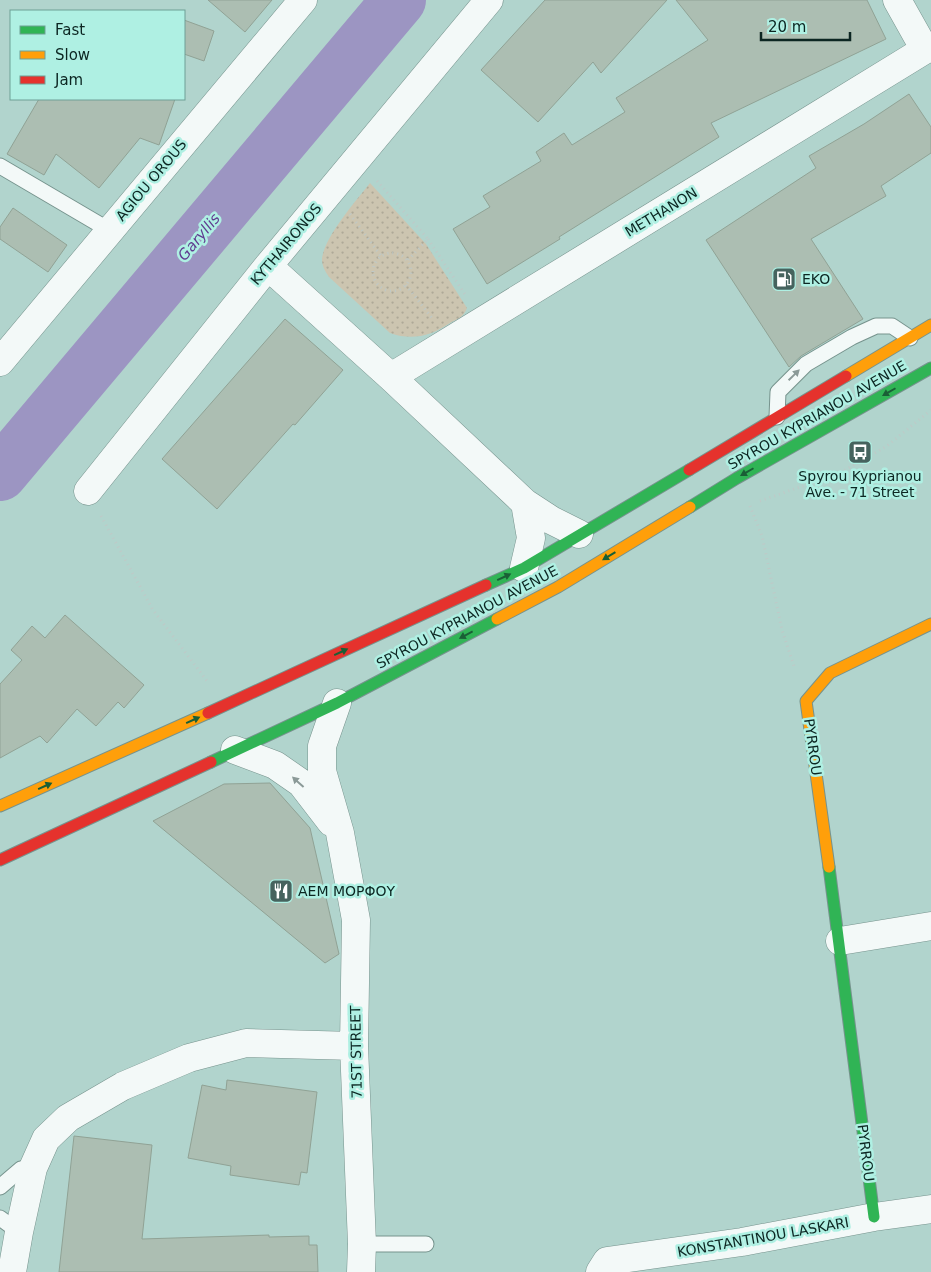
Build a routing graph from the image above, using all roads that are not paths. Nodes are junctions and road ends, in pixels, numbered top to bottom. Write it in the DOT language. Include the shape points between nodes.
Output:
graph roads {
  1 [pos="303,0"];
  2 [pos="489,0"];
  3 [pos="897,0"];
  4 [pos="928,48"];
  5 [pos="0,166"];
  6 [pos="110,230"];
  7 [pos="268,266"];
  8 [pos="931,325"];
  9 [pos="910,338"];
  10 [pos="0,362"];
  11 [pos="931,368"];
  12 [pos="391,377"];
  13 [pos="777,417"];
  14 [pos="88,491"];
  15 [pos="525,503"];
  16 [pos="579,534"];
  17 [pos="524,568"];
  18 [pos="931,624"];
  19 [pos="337,703"];
  20 [pos="235,750"];
  21 [pos="0,806"];
  22 [pos="340,833"];
  23 [pos="0,860"];
  24 [pos="931,926"];
  25 [pos="840,941"];
  26 [pos="354,1046"];
  27 [pos="33,1168"];
  28 [pos="0,1188"];
  29 [pos="931,1209"];
  30 [pos="874,1217"];
  31 [pos="9,1225"];
  32 [pos="362,1244"];
  33 [pos="426,1244"];
  34 [pos="12,1272"];
  35 [pos="361,1272"];
  36 [pos="600,1272"];
  1 -- 6 [label="street, AGIOU OROUS"];
  2 -- 7 [label="street, KYTHAIRONOS"];
  3 -- 4 [label="street"];
  4 -- 12 [label="street, METHANON"];
  5 -- 6 [label="lane"];
  6 -- 10 [label="street, AGIOU OROUS"];
  7 -- 12 [label="street"];
  7 -- 14 [label="street, KYTHAIRONOS"];
  8 -- 9 [label="main road, SPYROU KYPRIANOU AVENUE"];
  9 -- 13 [label="main road, SPYROU KYPRIANOU AVENUE"];
  13 -- 9 [label="lane, one-way" via="778,392 800,370 852,337 876,326 892,326"];
  11 -- 19 [label="main road, SPYROU KYPRIANOU AVENUE, one-way" via="737,478 558,587"];
  12 -- 15 [label="street"];
  13 -- 16 [label="main road, SPYROU KYPRIANOU AVENUE"];
  15 -- 16 [label="street"];
  15 -- 17 [label="street" via="531,538"];
  16 -- 17 [label="main road, SPYROU KYPRIANOU AVENUE"];
  21 -- 17 [label="main road, SPYROU KYPRIANOU AVENUE, one-way"];
  18 -- 25 [label="main road, PYRROU" via="830,673 806,700"];
  19 -- 20 [label="main road, SPYROU KYPRIANOU AVENUE"];
  19 -- 22 [label="street, 71ST STREET" via="322,746 322,771"];
  22 -- 20 [label="street, 71ST STREET, one-way" via="301,783 275,765"];
  20 -- 23 [label="main road, SPYROU KYPRIANOU AVENUE"];
  22 -- 26 [label="street, 71ST STREET" via="356,920"];
  24 -- 25 [label="street"];
  25 -- 30 [label="main road, PYRROU"];
  26 -- 27 [label="street" via="246,1043 189,1058 124,1086 68,1118 46,1139"];
  26 -- 32 [label="street, 71ST STREET"];
  27 -- 28 [label="lane" via="22,1169"];
  27 -- 31 [label="street"];
  29 -- 30 [label="street, KONSTANTINOU LASKARI"];
  30 -- 36 [label="street, KONSTANTINOU LASKARI" via="742,1242 607,1261"];
  31 -- 34 [label="street"];
  32 -- 33 [label="lane"];
  32 -- 35 [label="street, 71ST STREET"];
}
